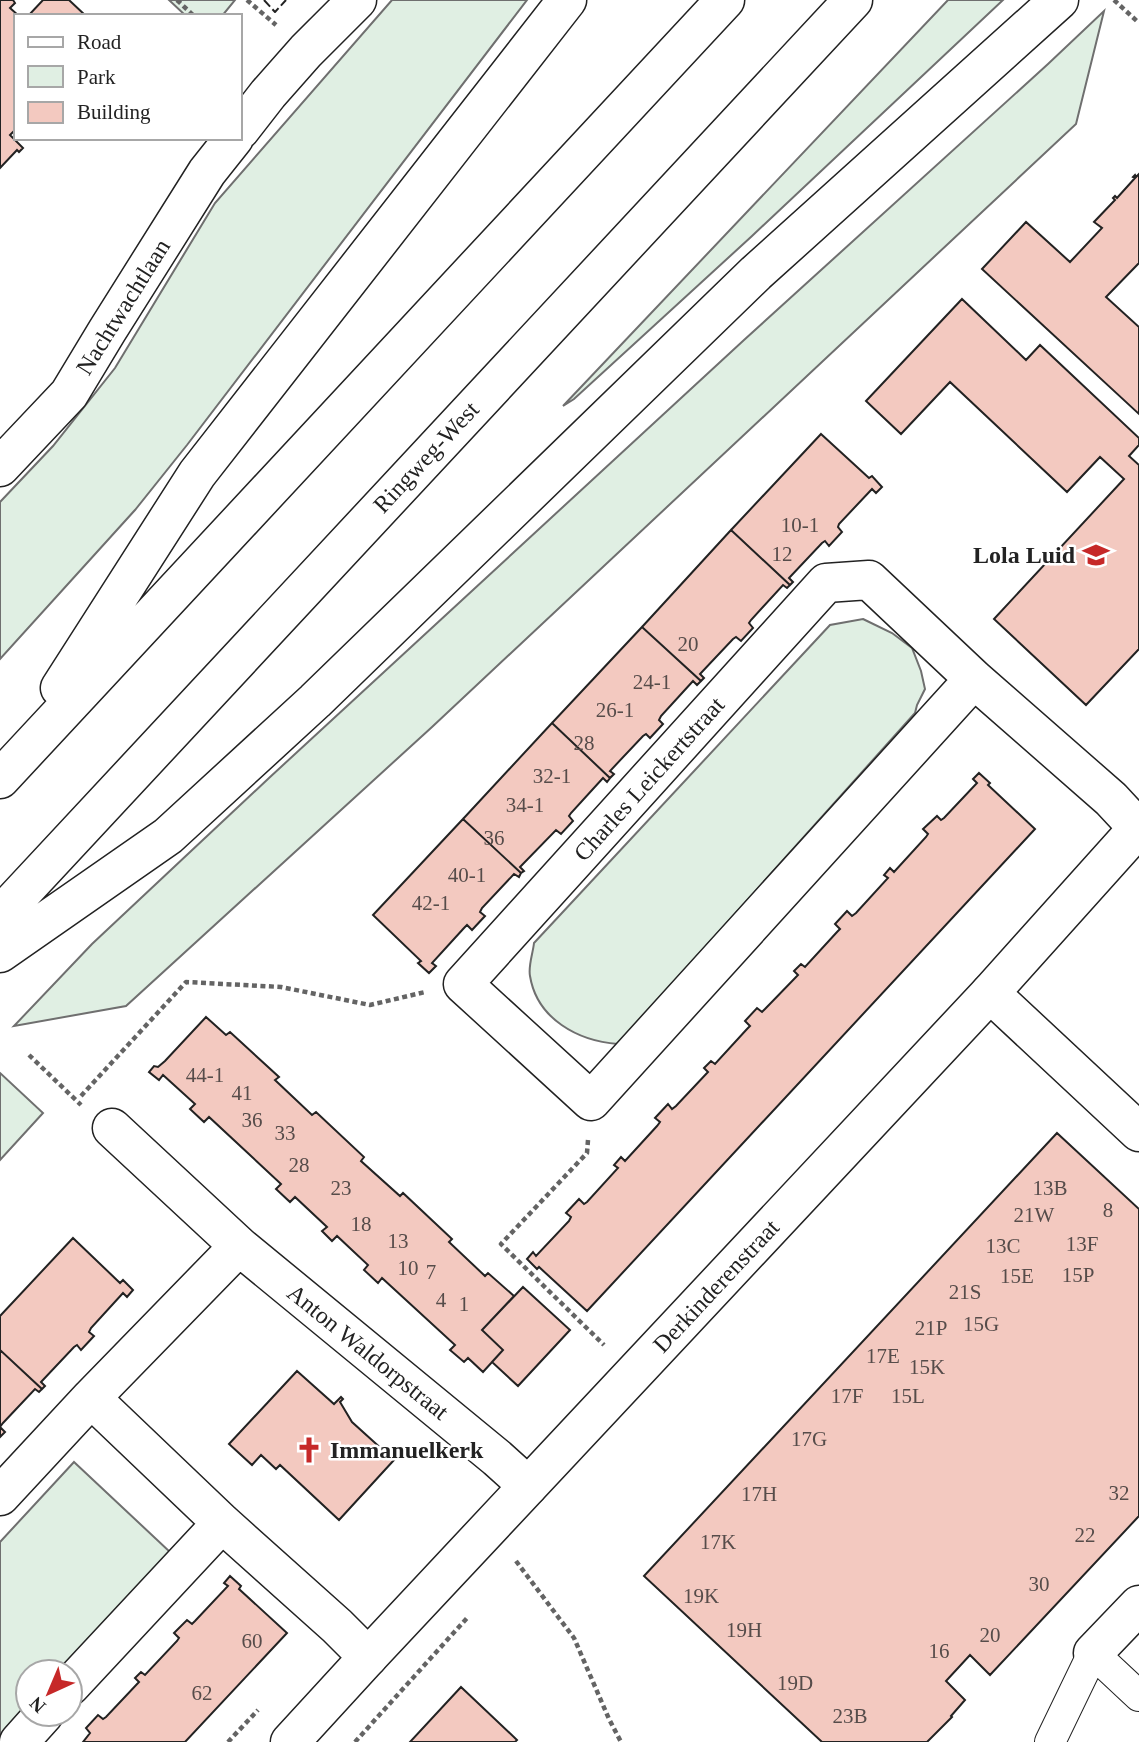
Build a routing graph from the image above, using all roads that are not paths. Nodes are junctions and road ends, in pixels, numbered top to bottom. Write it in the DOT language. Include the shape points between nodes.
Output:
graph roads {
  1 [pos="357,0"];
  2 [pos="567,0"];
  3 [pos="724,0"];
  4 [pos="853,0"];
  5 [pos="1059,0"];
  6 [pos="242,127"];
  7 [pos="232,140"];
  8 [pos="0,467"];
  9 [pos="974,679"];
  10 [pos="4,775"];
  11 [pos="1138,828"];
  12 [pos="0,916"];
  13 [pos="0,953"];
  14 [pos="989,993"];
  15 [pos="112,1128"];
  16 [pos="1139,1132"];
  17 [pos="239,1246"];
  18 [pos="91,1398"];
  19 [pos="528,1486"];
  20 [pos="0,1496"];
  21 [pos="222,1523"];
  22 [pos="1139,1605"];
  23 [pos="1093,1653"];
  24 [pos="368,1657"];
  25 [pos="84,1671"];
  26 [pos="1139,1696"];
  27 [pos="32,1728"];
  28 [pos="19,1742"];
  29 [pos="290,1742"];
  30 [pos="1050,1742"];
  1 -- 6 [label="main road" via="306,51"];
  2 -- 10 [label="main road" via="197,474"];
  3 -- 10 [label="main road"];
  4 -- 12 [label="main road, Ringweg-West"];
  5 -- 13 [label="main road" via="756,273 315,701 168,835"];
  7 -- 8 [label="main road, Nachtwachtlaan" via="207,172 69,394"];
  9 -- 9 [label="main road, Charles Leickertstraat" via="591,1101 464,984 826,583 869,580"];
  9 -- 11 [label="main road, Charles Leickertstraat"];
  11 -- 14 [label="main road, Derkinderenstraat"];
  14 -- 16 [label="main road"];
  14 -- 19 [label="main road, Derkinderenstraat"];
  15 -- 17 [label="main road, Anton Waldorpstraat"];
  17 -- 18 [label="main road"];
  17 -- 19 [label="main road, Anton Waldorpstraat"];
  18 -- 20 [label="main road"];
  18 -- 21 [label="main road"];
  19 -- 24 [label="main road, Derkinderenstraat"];
  21 -- 24 [label="main road"];
  21 -- 25 [label="main road"];
  22 -- 23 [label="main road"];
  23 -- 26 [label="street"];
  23 -- 30 [label="street"];
  24 -- 29 [label="main road, Derkinderenstraat"];
  27 -- 28 [label="main road"];
}
